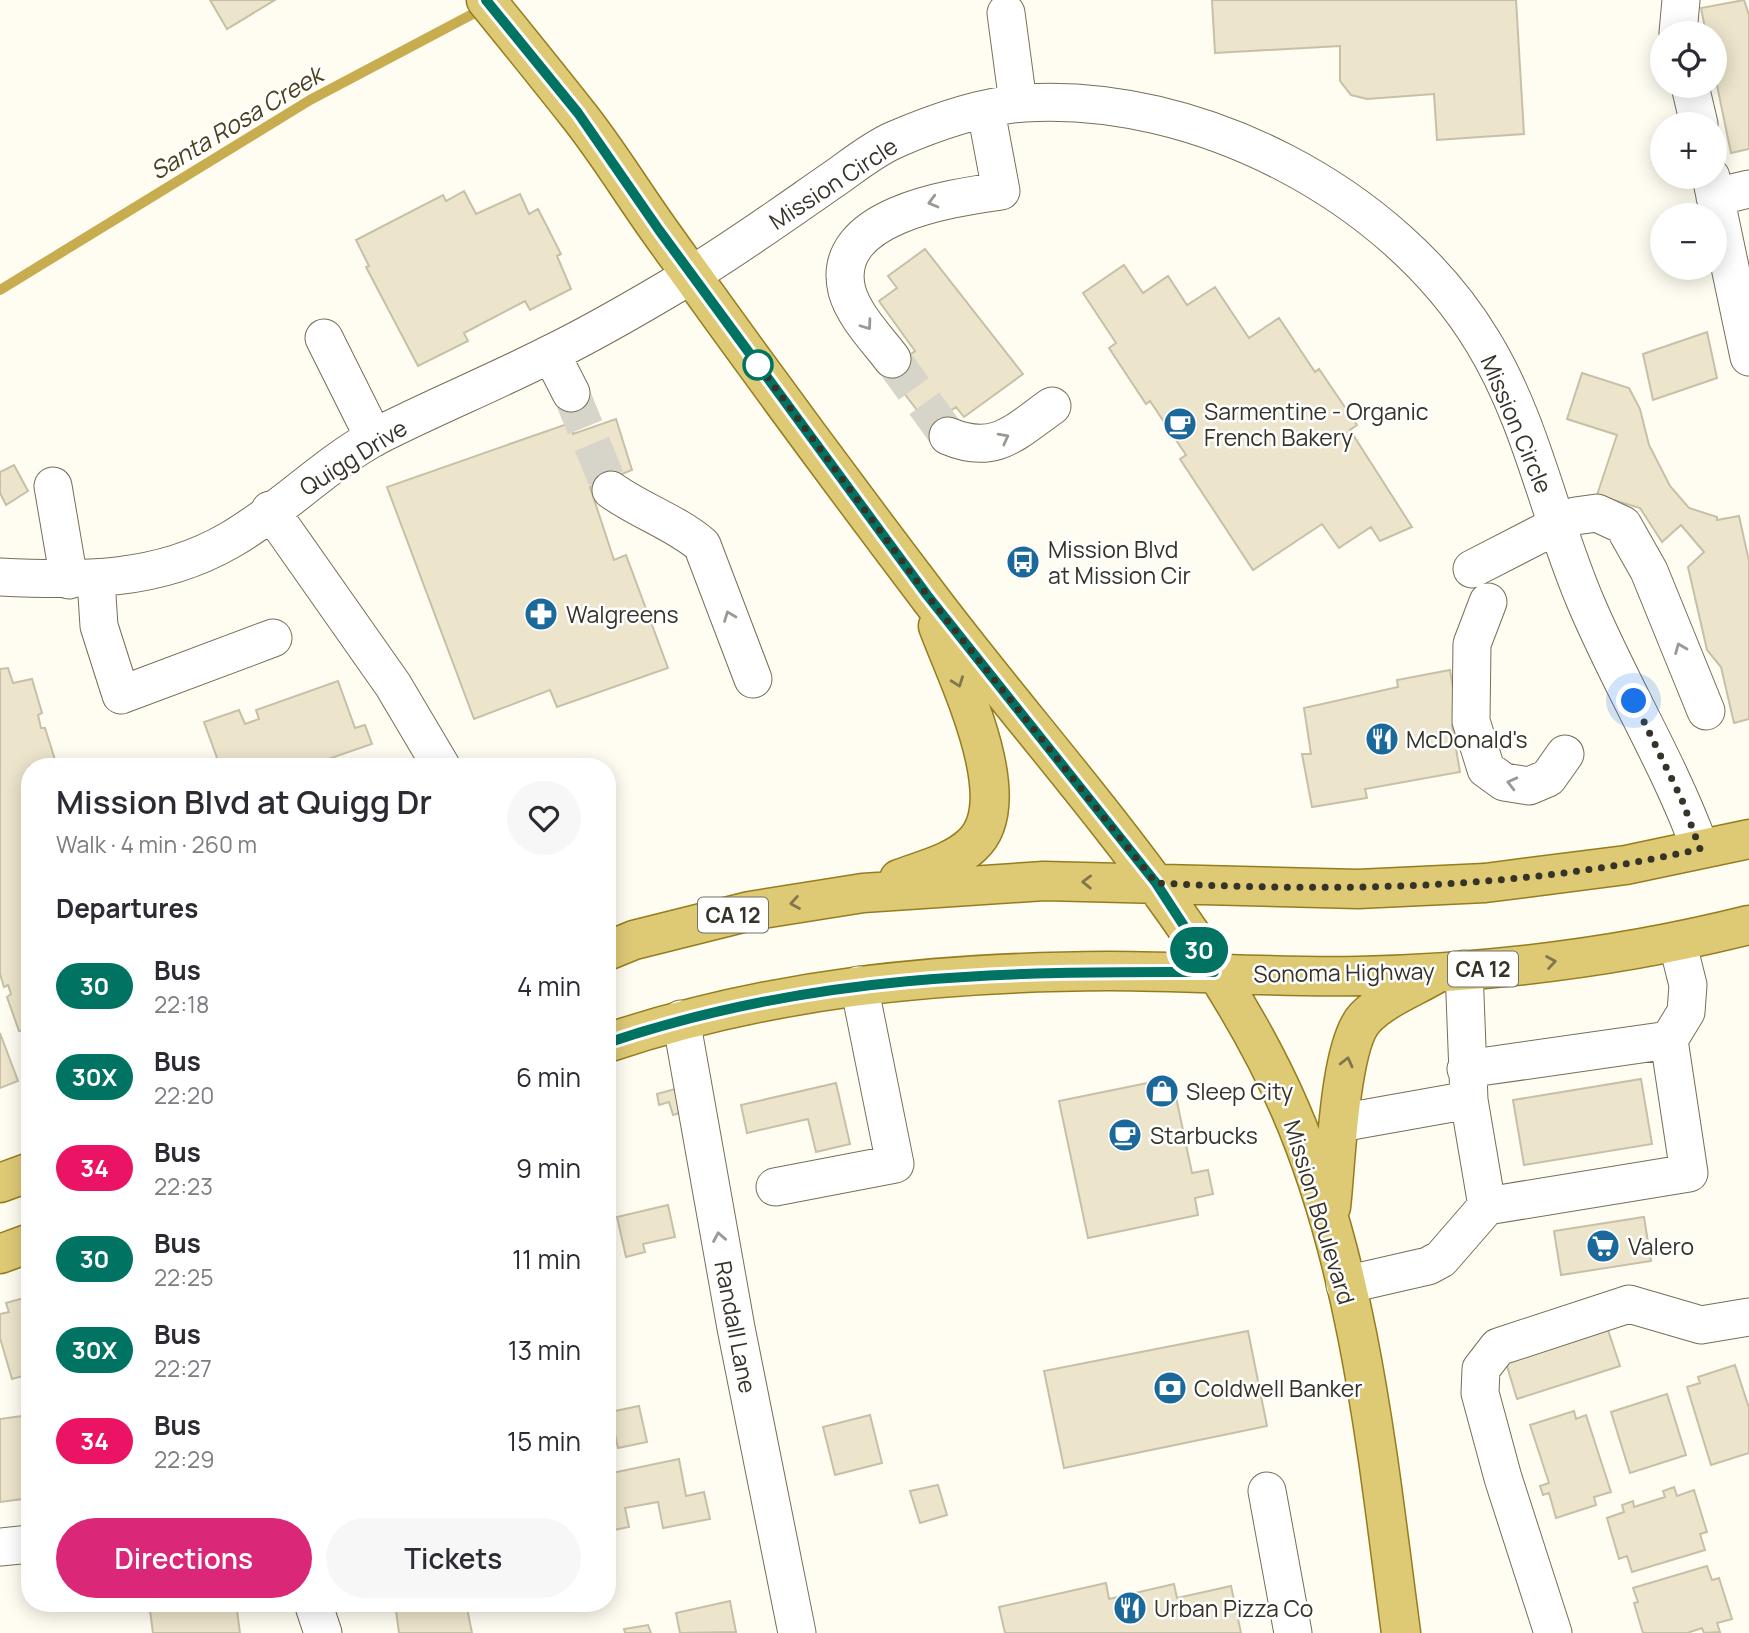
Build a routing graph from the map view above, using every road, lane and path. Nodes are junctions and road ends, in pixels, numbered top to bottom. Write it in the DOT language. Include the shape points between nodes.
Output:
graph roads {
  1 [pos="486,0"];
  2 [pos="1681,0"];
  3 [pos="1006,13"];
  4 [pos="1679,21"];
  5 [pos="1002,107"];
  6 [pos="1725,189"];
  7 [pos="692,275"];
  8 [pos="324,338"];
  9 [pos="551,354"];
  10 [pos="1749,356"];
  11 [pos="892,359"];
  12 [pos="571,393"];
  13 [pos="1052,406"];
  14 [pos="948,436"];
  15 [pos="374,438"];
  16 [pos="53,486"];
  17 [pos="611,490"];
  18 [pos="270,510"];
  19 [pos="1557,524"];
  20 [pos="1472,569"];
  21 [pos="0,577"];
  22 [pos="83,580"];
  23 [pos="927,595"];
  24 [pos="1488,602"];
  25 [pos="273,638"];
  26 [pos="753,680"];
  27 [pos="1706,711"];
  28 [pos="1565,754"];
  29 [pos="436,758"];
  30 [pos="1749,839"];
  31 [pos="1700,849"];
  32 [pos="1156,883"];
  33 [pos="863,893"];
  34 [pos="1749,925"];
  35 [pos="1677,941"];
  36 [pos="616,947"];
  37 [pos="1451,971"];
  38 [pos="1214,972"];
  39 [pos="859,985"];
  40 [pos="681,1019"];
  41 [pos="616,1040"];
  42 [pos="1669,1040"];
  43 [pos="1468,1085"];
  44 [pos="1340,1123"];
  45 [pos="21,1175"];
  46 [pos="0,1183"];
  47 [pos="775,1187"];
  48 [pos="1487,1206"];
  49 [pos="1329,1227"];
  50 [pos="21,1246"];
  51 [pos="0,1254"];
  52 [pos="1345,1285"];
  53 [pos="1749,1317"];
  54 [pos="1268,1491"];
  55 [pos="21,1545"];
  56 [pos="0,1547"];
  57 [pos="316,1612"];
  58 [pos="323,1633"];
  59 [pos="796,1633"];
  60 [pos="1293,1633"];
  61 [pos="1401,1633"];
  62 [pos="1553,1633"];
  1 -- 7 [label="main road, Mission Boulevard" via="562,95"];
  2 -- 4 [label="street"];
  3 -- 5 [label="street"];
  5 -- 7 [label="street, Mission Circle" via="888,142"];
  5 -- 11 [label="street, one-way" via="1001,191 910,209 862,237 846,273 852,304"];
  5 -- 19 [label="street, Mission Circle" via="1085,103 1138,109 1201,125 1325,184 1404,246 1482,341 1526,433"];
  6 -- 10 [label="street"];
  7 -- 9 [label="street, Quigg Drive"];
  7 -- 23 [label="main road, Mission Boulevard"];
  8 -- 15 [label="street"];
  9 -- 12 [label="street"];
  9 -- 15 [label="street, Quigg Drive"];
  14 -- 13 [label="street, one-way" via="965,444 1000,442"];
  15 -- 18 [label="street, Quigg Drive"];
  16 -- 22 [label="street"];
  26 -- 17 [label="street, one-way" via="702,545"];
  18 -- 22 [label="street, Quigg Drive" via="231,540 192,557 155,570"];
  18 -- 29 [label="street" via="393,685"];
  19 -- 20 [label="street"];
  27 -- 19 [label="street, one-way" via="1649,571 1623,525 1597,513"];
  19 -- 31 [label="street, Mission Circle" via="1586,603 1682,800"];
  21 -- 22 [label="street, Quigg Drive"];
  22 -- 25 [label="street" via="121,695"];
  23 -- 32 [label="main road, Mission Boulevard"];
  23 -- 33 [label="main road, one-way" via="990,774 991,811 981,836 963,852"];
  28 -- 24 [label="street, one-way" via="1548,778 1529,786 1504,782 1486,769 1471,721 1472,644"];
  30 -- 31 [label="main road, CA 12"];
  31 -- 32 [label="main road, CA 12" via="1485,883 1358,889"];
  32 -- 33 [label="main road, CA 12, one-way" via="1044,881"];
  32 -- 38 [label="main road, Mission Boulevard"];
  33 -- 36 [label="main road, CA 12, one-way" via="750,911"];
  34 -- 35 [label="main road, Sonoma Highway / CA 12"];
  37 -- 35 [label="main road, Sonoma Highway / CA 12, one-way" via="1518,967"];
  35 -- 42 [label="street" via="1688,985 1686,1012"];
  37 -- 38 [label="main road, Sonoma Highway / CA 12" via="1346,976"];
  37 -- 43 [label="street"];
  44 -- 37 [label="main road, one-way" via="1345,1068 1363,1020"];
  38 -- 39 [label="main road, Sonoma Highway / CA 12" via="973,975"];
  38 -- 49 [label="main road, Mission Boulevard" via="1289,1108"];
  39 -- 40 [label="main road, Sonoma Highway / CA 12" via="786,995"];
  39 -- 47 [label="street" via="895,1164"];
  40 -- 41 [label="main road, Sonoma Highway / CA 12"];
  59 -- 40 [label="street, Randall Lane, one-way"];
  42 -- 43 [label="street"];
  42 -- 48 [label="street" via="1689,1173"];
  43 -- 44 [label="street"];
  43 -- 48 [label="street"];
  44 -- 49 [label="main road"];
  45 -- 46 [label="main road"];
  48 -- 52 [label="street" via="1441,1259"];
  49 -- 52 [label="main road, Mission Boulevard"];
  50 -- 51 [label="main road"];
  52 -- 61 [label="main road, Mission Boulevard" via="1380,1474"];
  53 -- 62 [label="street" via="1701,1325 1629,1304 1498,1347 1481,1369 1480,1393 1503,1478"];
  54 -- 60 [label="street"];
  55 -- 56 [label="street"];
  57 -- 58 [label="street"];
}
